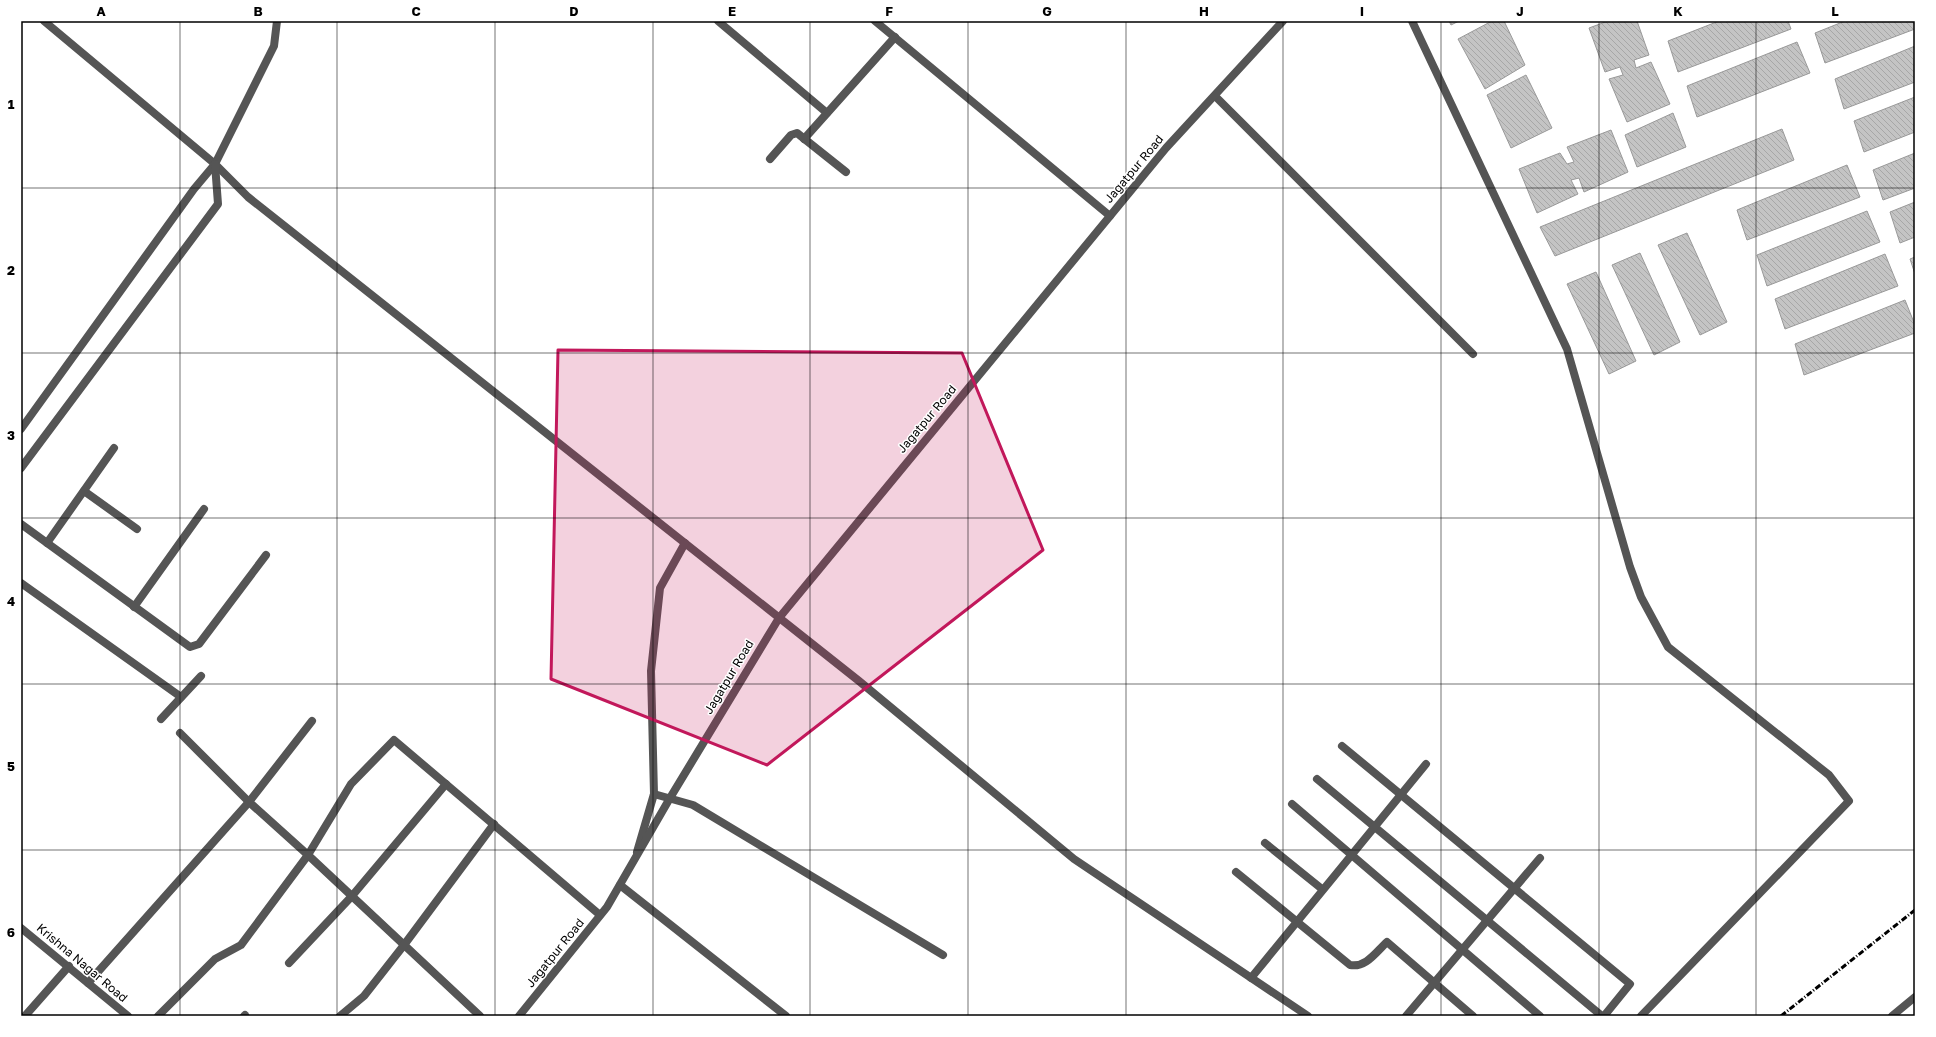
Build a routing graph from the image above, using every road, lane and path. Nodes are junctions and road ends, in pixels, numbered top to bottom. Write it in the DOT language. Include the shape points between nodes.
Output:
graph roads {
  1 [pos="44,21"];
  2 [pos="277,21"];
  3 [pos="718,21"];
  4 [pos="875,21"];
  5 [pos="1283,21"];
  6 [pos="1412,21"];
  7 [pos="895,37"];
  8 [pos="1214,96"];
  9 [pos="827,113"];
  10 [pos="804,139"];
  11 [pos="770,159"];
  12 [pos="215,164"];
  13 [pos="846,172"];
  14 [pos="1110,216"];
  15 [pos="1473,354"];
  16 [pos="21,429"];
  17 [pos="114,448"];
  18 [pos="21,468"];
  19 [pos="84,491"];
  20 [pos="204,509"];
  21 [pos="21,524"];
  22 [pos="137,529"];
  23 [pos="47,543"];
  24 [pos="685,543"];
  25 [pos="266,555"];
  26 [pos="21,583"];
  27 [pos="134,608"];
  28 [pos="779,618"];
  29 [pos="201,676"];
  30 [pos="181,697"];
  31 [pos="161,719"];
  32 [pos="312,721"];
  33 [pos="180,733"];
  34 [pos="1342,746"];
  35 [pos="1426,764"];
  36 [pos="1317,779"];
  37 [pos="446,784"];
  38 [pos="654,794"];
  39 [pos="1400,794"];
  40 [pos="670,798"];
  41 [pos="249,802"];
  42 [pos="1292,804"];
  43 [pos="494,824"];
  44 [pos="1374,826"];
  45 [pos="1265,843"];
  46 [pos="1352,854"];
  47 [pos="308,855"];
  48 [pos="1540,858"];
  49 [pos="633,864"];
  50 [pos="1236,872"];
  51 [pos="620,885"];
  52 [pos="1322,889"];
  53 [pos="1514,889"];
  54 [pos="352,896"];
  55 [pos="600,915"];
  56 [pos="1488,920"];
  57 [pos="1298,922"];
  58 [pos="21,928"];
  59 [pos="404,945"];
  60 [pos="1462,950"];
  61 [pos="943,955"];
  62 [pos="289,963"];
  63 [pos="68,966"];
  64 [pos="1251,978"];
  65 [pos="88,983"];
  66 [pos="1434,983"];
  67 [pos="1915,997"];
  68 [pos="25,1016"];
  69 [pos="128,1016"];
  70 [pos="158,1016"];
  71 [pos="340,1016"];
  72 [pos="480,1016"];
  73 [pos="520,1016"];
  74 [pos="786,1016"];
  75 [pos="1308,1016"];
  76 [pos="1406,1016"];
  77 [pos="1473,1016"];
  78 [pos="1540,1016"];
  79 [pos="1603,1016"];
  80 [pos="1641,1016"];
  81 [pos="1892,1016"];
  1 -- 12 [label="street"];
  2 -- 12 [label="street" via="274,46"];
  3 -- 9 [label="street"];
  4 -- 7 [label="street"];
  5 -- 8 [label="street, Jagatpur Road"];
  6 -- 80 [label="street" via="1568,349 1630,567 1641,597 1668,647 1829,775 1849,801"];
  7 -- 9 [label="street"];
  7 -- 14 [label="street"];
  8 -- 14 [label="street, Jagatpur Road" via="1166,148"];
  8 -- 15 [label="street"];
  9 -- 10 [label="street"];
  10 -- 11 [label="street" via="797,133 791,135"];
  10 -- 13 [label="street"];
  12 -- 16 [label="street" via="194,189"];
  12 -- 18 [label="street" via="218,204"];
  12 -- 24 [label="street" via="248,198"];
  14 -- 28 [label="street, Jagatpur Road"];
  17 -- 19 [label="street"];
  19 -- 22 [label="street"];
  19 -- 23 [label="street"];
  20 -- 27 [label="street"];
  21 -- 23 [label="street"];
  23 -- 27 [label="street"];
  24 -- 28 [label="street"];
  24 -- 38 [label="street, Jagatpur Road" via="660,588 652,671"];
  25 -- 27 [label="street" via="195,646 185,645"];
  26 -- 30 [label="street"];
  28 -- 40 [label="street, Jagatpur Road"];
  28 -- 64 [label="street" via="1074,859"];
  29 -- 30 [label="street"];
  30 -- 31 [label="street"];
  32 -- 41 [label="street"];
  33 -- 41 [label="street"];
  34 -- 39 [label="street"];
  35 -- 39 [label="street"];
  36 -- 44 [label="street"];
  37 -- 43 [label="street"];
  37 -- 47 [label="street" via="394,740 351,784"];
  37 -- 54 [label="street"];
  38 -- 40 [label="street"];
  38 -- 49 [label="street, Jagatpur Road"];
  39 -- 44 [label="street"];
  39 -- 53 [label="street"];
  40 -- 49 [label="street, Jagatpur Road"];
  40 -- 61 [label="street" via="693,805"];
  41 -- 47 [label="street"];
  41 -- 65 [label="street"];
  42 -- 46 [label="street"];
  43 -- 55 [label="street"];
  43 -- 59 [label="street"];
  44 -- 46 [label="street"];
  44 -- 56 [label="street"];
  45 -- 52 [label="street"];
  46 -- 52 [label="street"];
  46 -- 60 [label="street"];
  47 -- 54 [label="street"];
  47 -- 70 [label="street" via="241,945 215,959"];
  48 -- 53 [label="street"];
  49 -- 51 [label="street, Jagatpur Road"];
  50 -- 57 [label="street"];
  51 -- 55 [label="street, Jagatpur Road"];
  51 -- 74 [label="street"];
  52 -- 57 [label="street"];
  53 -- 56 [label="street"];
  53 -- 79 [label="street" via="1630,984"];
  54 -- 59 [label="street"];
  54 -- 62 [label="street"];
  55 -- 73 [label="street, Jagatpur Road"];
  56 -- 60 [label="street"];
  56 -- 79 [label="street"];
  57 -- 64 [label="street"];
  57 -- 66 [label="street" via="1350,965 1358,966 1366,962 1387,942"];
  58 -- 63 [label="street, Krishna Nagar Road"];
  59 -- 71 [label="street" via="364,996"];
  59 -- 72 [label="street"];
  60 -- 66 [label="street"];
  60 -- 78 [label="street"];
  63 -- 65 [label="street, Krishna Nagar Road"];
  63 -- 68 [label="street"];
  64 -- 75 [label="street"];
  65 -- 69 [label="street, Krishna Nagar Road"];
  66 -- 76 [label="street"];
  66 -- 77 [label="street"];
  67 -- 81 [label="street"];
}
